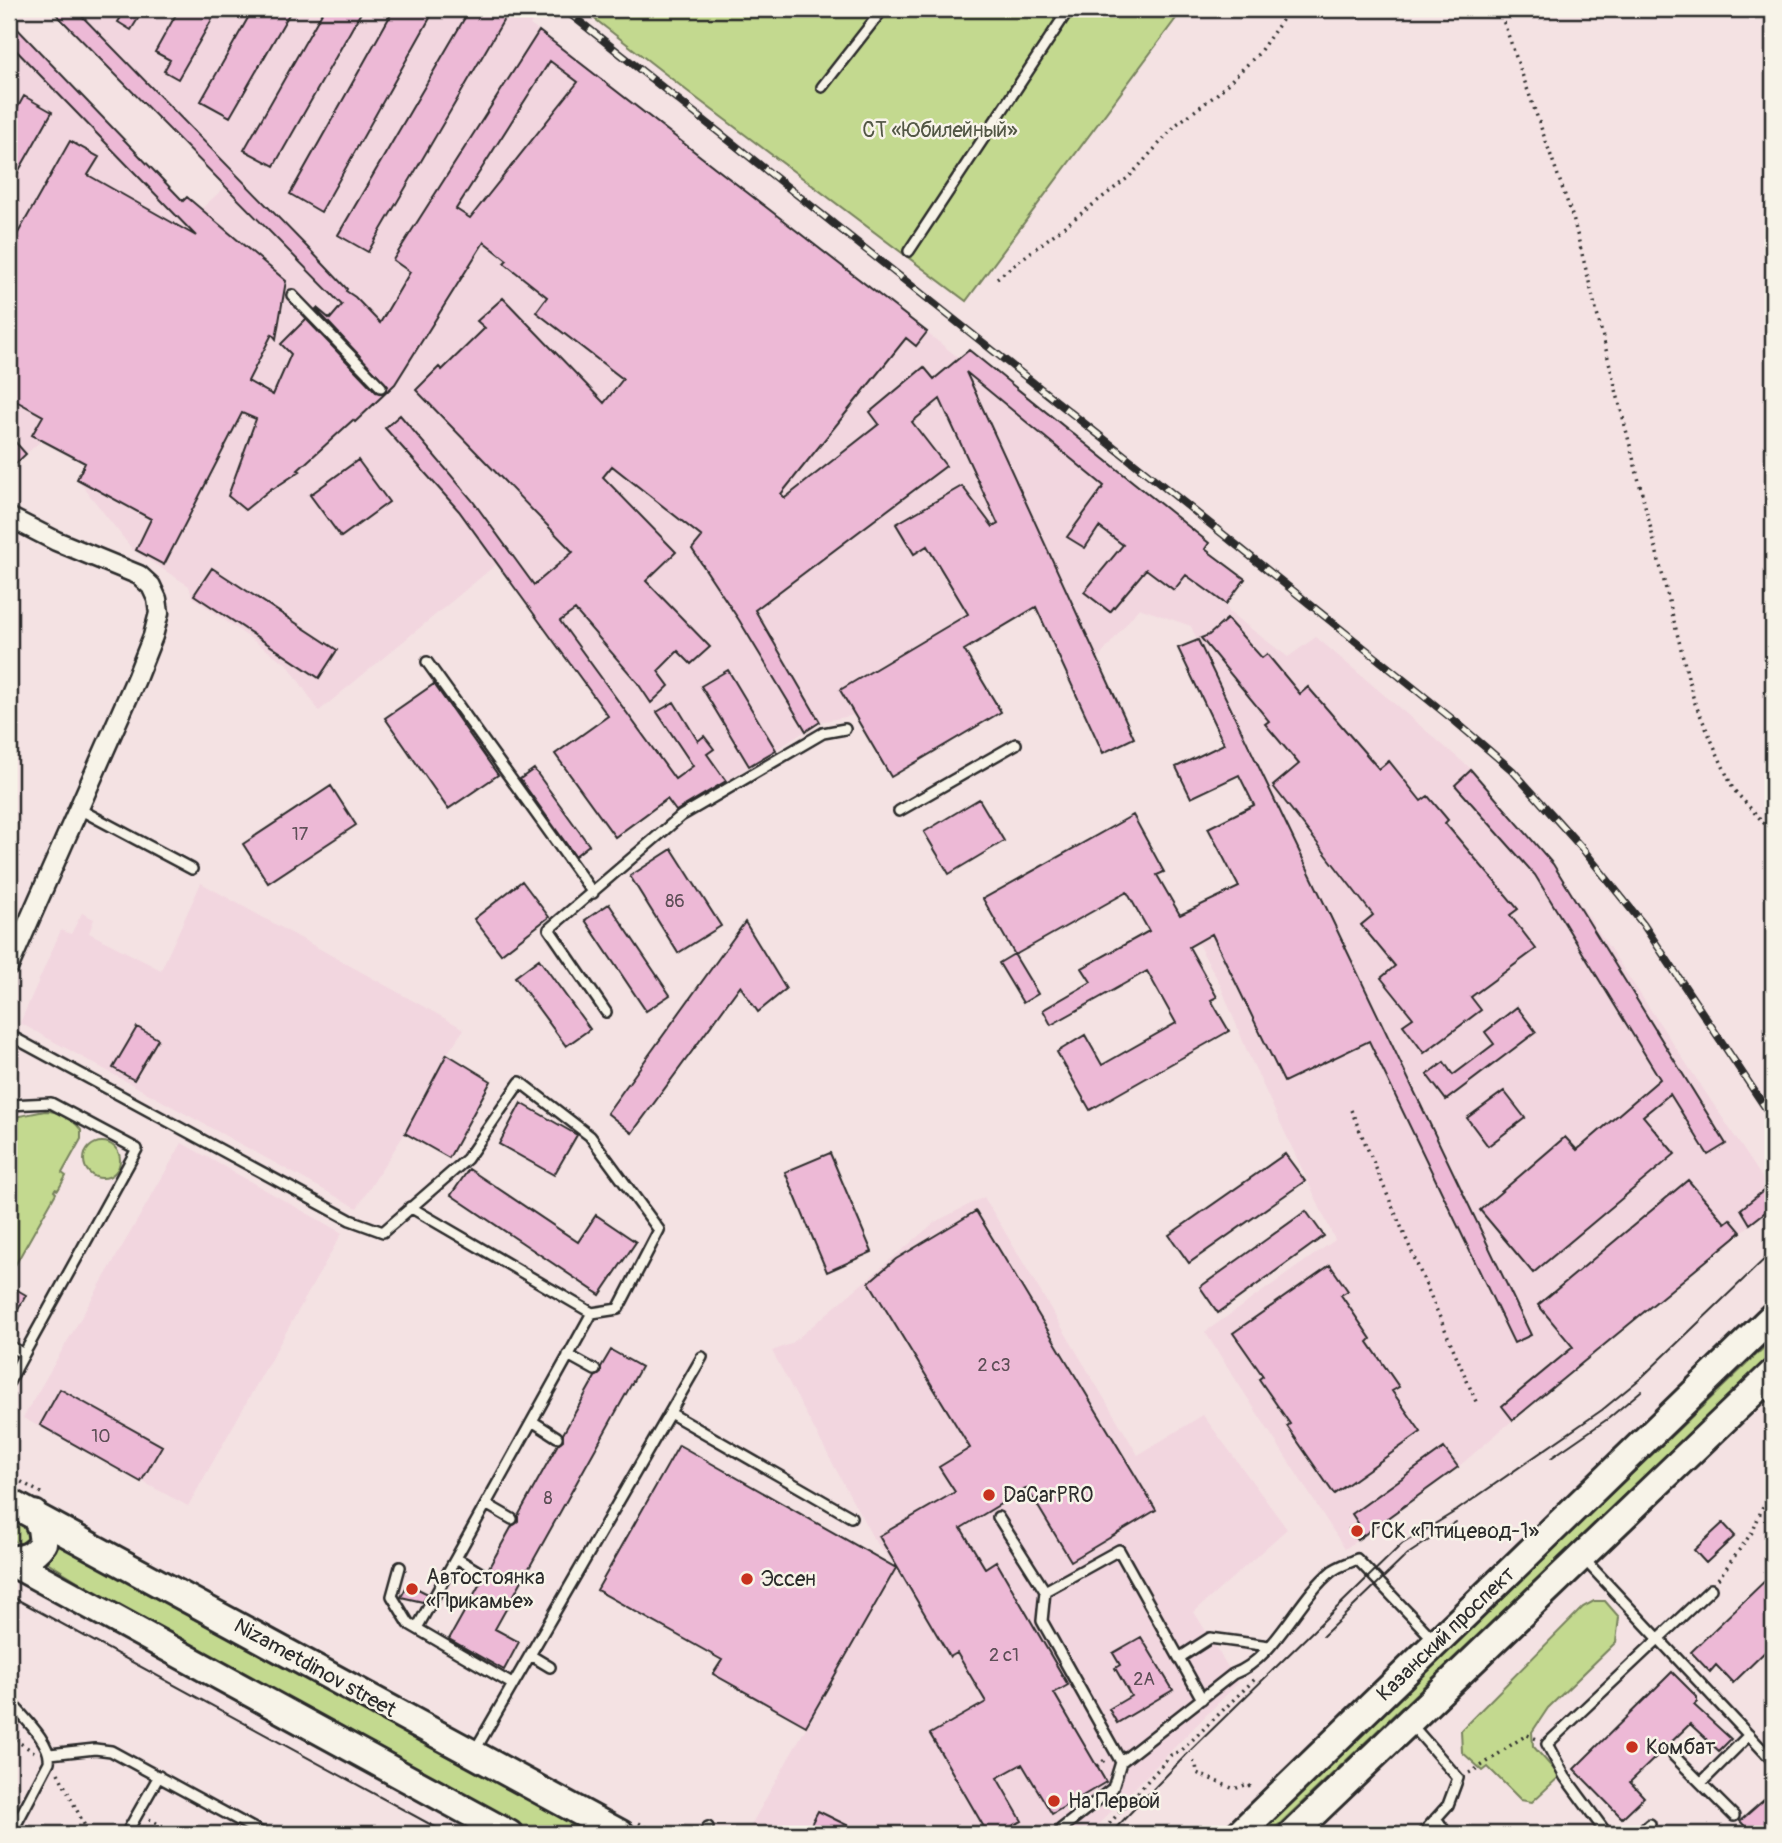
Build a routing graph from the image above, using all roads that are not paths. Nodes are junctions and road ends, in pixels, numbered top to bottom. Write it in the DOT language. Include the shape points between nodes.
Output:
graph roads {
  1 [pos="883,9"];
  2 [pos="1069,9"];
  3 [pos="822,87"];
  4 [pos="909,251"];
  5 [pos="292,295"];
  6 [pos="382,387"];
  7 [pos="9,517"];
  8 [pos="427,662"];
  9 [pos="845,729"];
  10 [pos="1016,744"];
  11 [pos="79,809"];
  12 [pos="899,811"];
  13 [pos="192,869"];
  14 [pos="593,893"];
  15 [pos="9,966"];
  16 [pos="606,1012"];
  17 [pos="9,1035"];
  18 [pos="9,1105"];
  19 [pos="410,1207"];
  20 [pos="592,1313"];
  21 [pos="1773,1316"];
  22 [pos="9,1346"];
  23 [pos="24,1354"];
  24 [pos="568,1355"];
  25 [pos="702,1357"];
  26 [pos="595,1370"];
  27 [pos="9,1382"];
  28 [pos="1769,1386"];
  29 [pos="670,1413"];
  30 [pos="532,1421"];
  31 [pos="557,1437"];
  32 [pos="9,1502"];
  33 [pos="486,1504"];
  34 [pos="34,1514"];
  35 [pos="851,1517"];
  36 [pos="998,1517"];
  37 [pos="512,1519"];
  38 [pos="1582,1556"];
  39 [pos="456,1558"];
  40 [pos="9,1560"];
  41 [pos="400,1567"];
  42 [pos="481,1573"];
  43 [pos="1712,1589"];
  44 [pos="1045,1591"];
  45 [pos="417,1628"];
  46 [pos="1659,1638"];
  47 [pos="1436,1643"];
  48 [pos="1269,1646"];
  49 [pos="530,1655"];
  50 [pos="1179,1658"];
  51 [pos="550,1667"];
  52 [pos="512,1684"];
  53 [pos="1202,1699"];
  54 [pos="9,1700"];
  55 [pos="1409,1722"];
  56 [pos="1749,1735"];
  57 [pos="473,1755"];
  58 [pos="1674,1756"];
  59 [pos="50,1758"];
  60 [pos="1773,1761"];
  61 [pos="1121,1762"];
  62 [pos="159,1776"];
  63 [pos="1701,1783"];
  64 [pos="1734,1816"];
  65 [pos="1436,1818"];
  66 [pos="1650,1824"];
  67 [pos="599,1827"];
  68 [pos="1061,1829"];
  69 [pos="11,1834"];
  70 [pos="126,1834"];
  71 [pos="264,1834"];
  72 [pos="509,1834"];
  73 [pos="621,1834"];
  74 [pos="1239,1834"];
  75 [pos="1292,1834"];
  76 [pos="1422,1834"];
  77 [pos="1447,1834"];
  78 [pos="1607,1834"];
  79 [pos="1639,1834"];
  1 -- 3 [label="lane"];
  2 -- 4 [label="lane"];
  5 -- 6 [label="lane"];
  7 -- 11 [label="street" via="139,575 157,599 153,636"];
  8 -- 14 [label="lane"];
  9 -- 14 [label="lane" via="823,733 681,816"];
  10 -- 12 [label="lane"];
  11 -- 13 [label="lane"];
  11 -- 15 [label="street"];
  14 -- 16 [label="lane" via="549,929"];
  17 -- 19 [label="lane" via="349,1220 383,1232"];
  18 -- 23 [label="lane" via="51,1103 137,1149"];
  19 -- 20 [label="lane"];
  19 -- 20 [label="lane" via="467,1159 520,1082 590,1136 659,1230 618,1309"];
  20 -- 24 [label="lane"];
  21 -- 47 [label="main road, Казанский проспект"];
  22 -- 23 [label="lane"];
  23 -- 27 [label="lane"];
  24 -- 26 [label="lane"];
  24 -- 30 [label="lane"];
  25 -- 29 [label="lane"];
  28 -- 38 [label="main road, Казанский проспект"];
  29 -- 35 [label="lane"];
  29 -- 49 [label="lane"];
  30 -- 31 [label="lane"];
  30 -- 33 [label="lane"];
  32 -- 34 [label="main road, Nizametdinov street"];
  33 -- 37 [label="lane"];
  33 -- 39 [label="lane"];
  34 -- 40 [label="main road" via="43,1543 35,1554"];
  34 -- 57 [label="main road, Nizametdinov street"];
  36 -- 44 [label="lane"];
  38 -- 46 [label="lane"];
  38 -- 55 [label="main road, Казанский проспект"];
  39 -- 42 [label="lane"];
  39 -- 45 [label="lane"];
  40 -- 72 [label="main road"];
  41 -- 45 [label="lane" via="392,1596 409,1624"];
  43 -- 46 [label="lane"];
  44 -- 50 [label="lane" via="1119,1550"];
  44 -- 61 [label="lane" via="1042,1621"];
  45 -- 52 [label="lane"];
  46 -- 56 [label="lane"];
  46 -- 78 [label="lane" via="1547,1744"];
  47 -- 48 [label="lane" via="1357,1559 1334,1569 1315,1587"];
  47 -- 74 [label="main road, Казанский проспект"];
  48 -- 50 [label="lane" via="1210,1638"];
  48 -- 53 [label="lane"];
  49 -- 51 [label="lane"];
  49 -- 52 [label="lane"];
  50 -- 53 [label="lane"];
  52 -- 57 [label="lane"];
  53 -- 61 [label="lane"];
  54 -- 59 [label="lane" via="45,1744"];
  55 -- 65 [label="lane" via="1458,1779 1448,1805"];
  55 -- 75 [label="main road, Казанский проспект"];
  56 -- 60 [label="lane"];
  56 -- 63 [label="lane"];
  57 -- 67 [label="main road, Nizametdinov street"];
  58 -- 63 [label="lane"];
  59 -- 62 [label="lane" via="103,1749"];
  59 -- 69 [label="lane"];
  61 -- 68 [label="lane" via="1113,1788"];
  62 -- 70 [label="lane"];
  62 -- 71 [label="lane"];
  63 -- 64 [label="lane"];
  65 -- 76 [label="lane"];
  65 -- 77 [label="lane"];
  66 -- 79 [label="lane"];
  67 -- 73 [label="main road, Nizametdinov street"];
}
